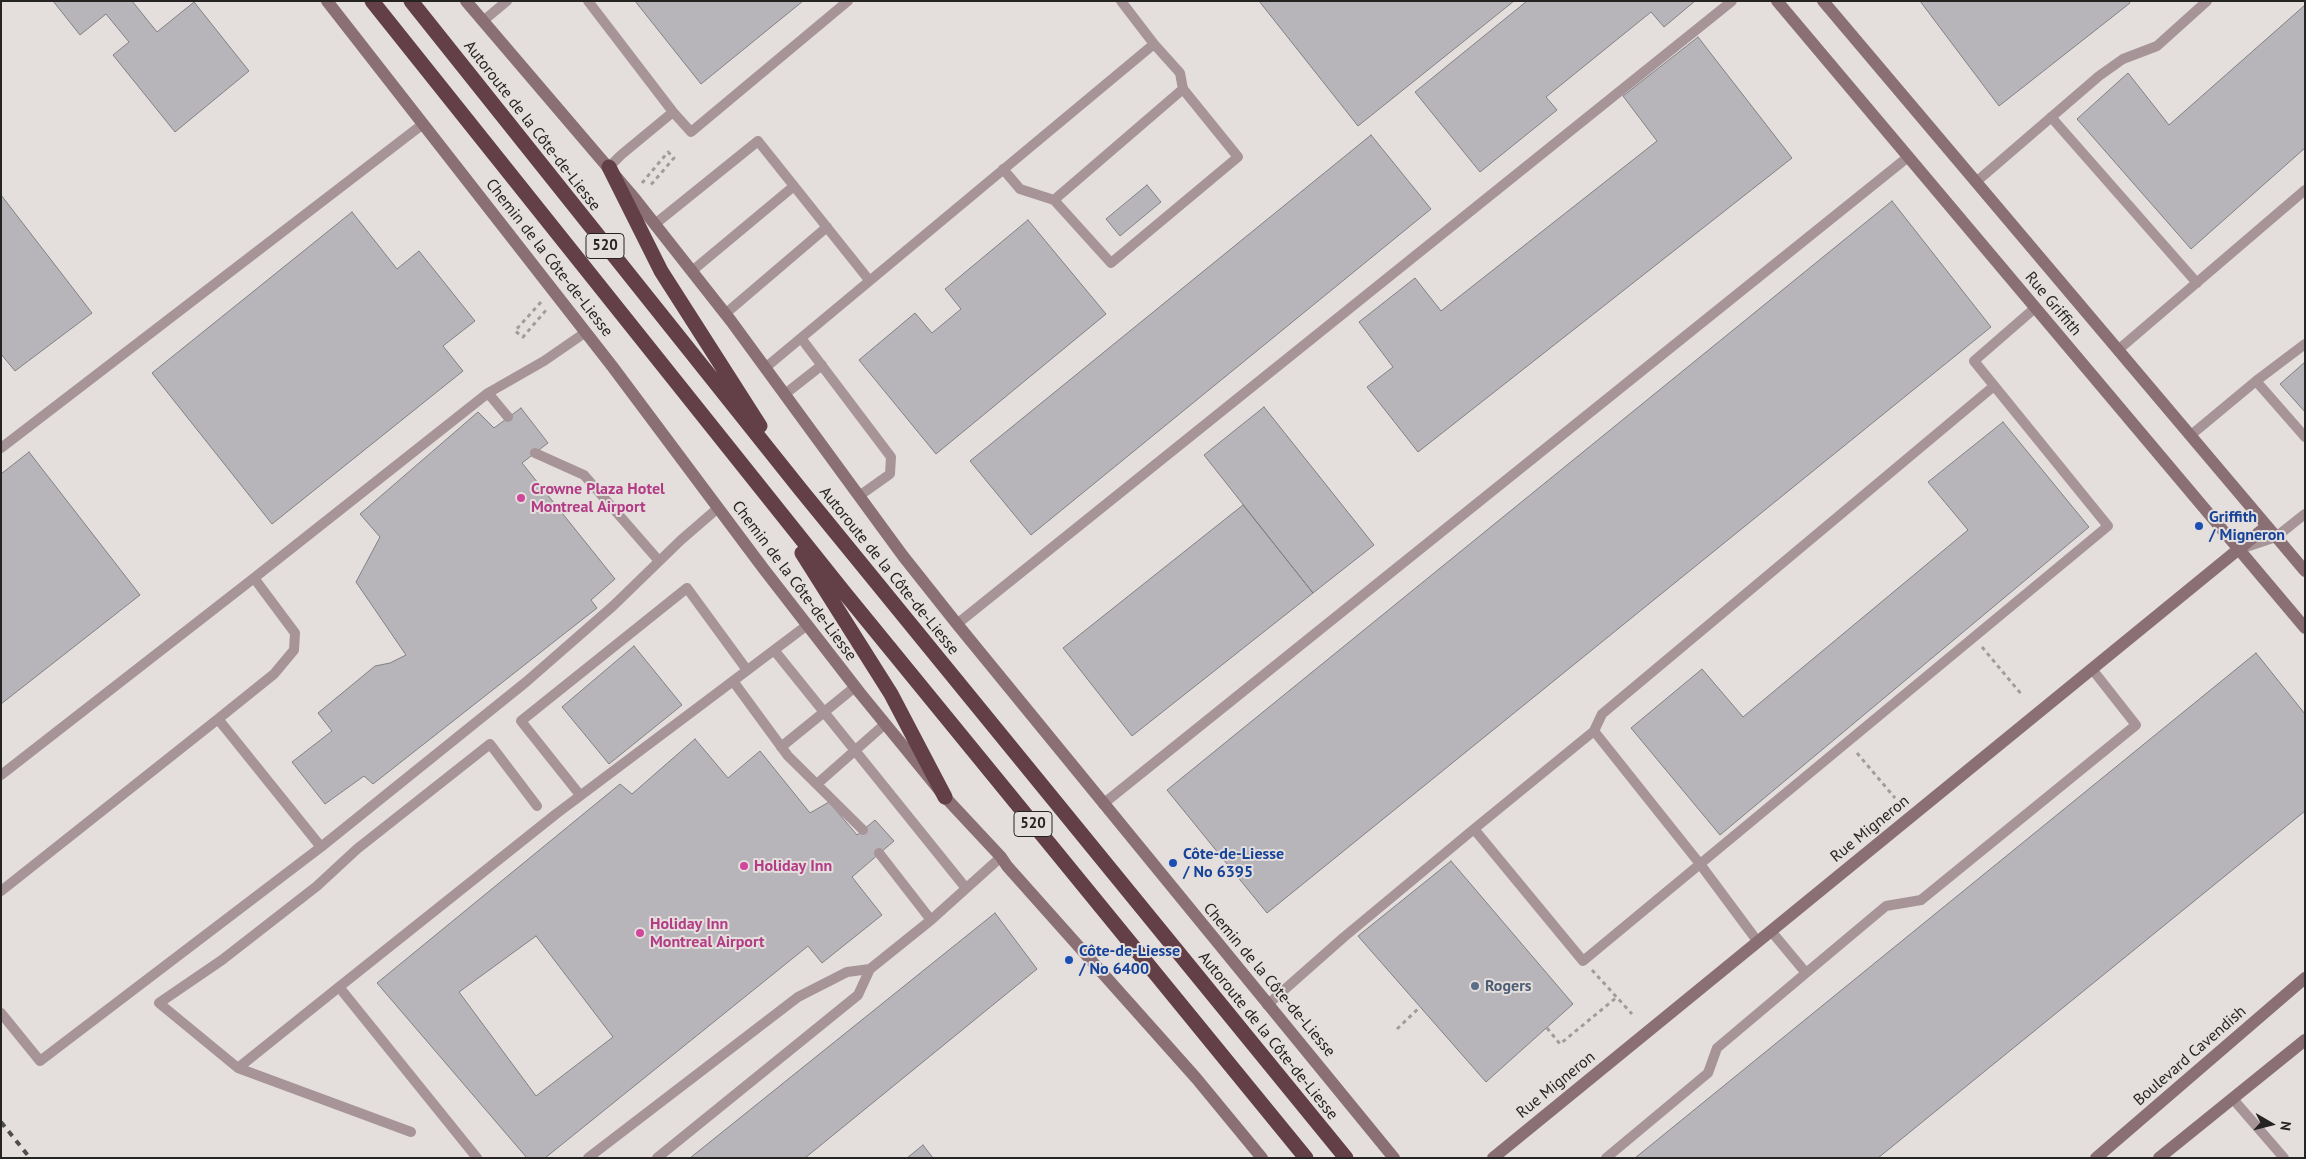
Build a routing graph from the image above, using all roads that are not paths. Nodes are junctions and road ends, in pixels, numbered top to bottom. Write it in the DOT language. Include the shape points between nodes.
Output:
graph roads {
  1 [pos="327,1"];
  2 [pos="372,1"];
  3 [pos="411,1"];
  4 [pos="466,1"];
  5 [pos="507,1"];
  6 [pos="588,1"];
  7 [pos="848,1"];
  8 [pos="1120,1"];
  9 [pos="1732,1"];
  10 [pos="1777,1"];
  11 [pos="1823,1"];
  12 [pos="2207,1"];
  13 [pos="483,21"];
  14 [pos="1154,44"];
  15 [pos="1183,89"];
  16 [pos="673,112"];
  17 [pos="2050,117"];
  18 [pos="423,124"];
  19 [pos="1908,157"];
  20 [pos="609,167"];
  21 [pos="1003,169"];
  22 [pos="1976,182"];
  23 [pos="794,186"];
  24 [pos="2305,190"];
  25 [pos="1054,200"];
  26 [pos="655,224"];
  27 [pos="827,227"];
  28 [pos="692,271"];
  29 [pos="869,280"];
  30 [pos="2197,283"];
  31 [pos="2035,308"];
  32 [pos="725,314"];
  33 [pos="586,332"];
  34 [pos="801,338"];
  35 [pos="2305,344"];
  36 [pos="2118,350"];
  37 [pos="822,365"];
  38 [pos="765,368"];
  39 [pos="2256,380"];
  40 [pos="1994,386"];
  41 [pos="488,393"];
  42 [pos="785,394"];
  43 [pos="508,418"];
  44 [pos="2191,436"];
  45 [pos="2305,437"];
  46 [pos="1,448"];
  47 [pos="535,453"];
  48 [pos="761,488"];
  49 [pos="801,490"];
  50 [pos="859,496"];
  51 [pos="718,508"];
  52 [pos="2305,514"];
  53 [pos="2267,526"];
  54 [pos="2276,538"];
  55 [pos="2239,549"];
  56 [pos="659,561"];
  57 [pos="2305,571"];
  58 [pos="254,578"];
  59 [pos="956,624"];
  60 [pos="806,626"];
  61 [pos="2305,628"];
  62 [pos="774,650"];
  63 [pos="2092,669"];
  64 [pos="747,670"];
  65 [pos="733,681"];
  66 [pos="855,687"];
  67 [pos="825,713"];
  68 [pos="218,719"];
  69 [pos="885,724"];
  70 [pos="1594,731"];
  71 [pos="781,747"];
  72 [pos="855,750"];
  73 [pos="1,775"];
  74 [pos="817,784"];
  75 [pos="580,795"];
  76 [pos="945,797"];
  77 [pos="1103,804"];
  78 [pos="537,806"];
  79 [pos="1474,829"];
  80 [pos="863,830"];
  81 [pos="321,847"];
  82 [pos="879,853"];
  83 [pos="1001,857"];
  84 [pos="1700,864"];
  85 [pos="965,887"];
  86 [pos="1,891"];
  87 [pos="931,920"];
  88 [pos="1771,931"];
  89 [pos="1758,942"];
  90 [pos="870,969"];
  91 [pos="1806,972"];
  92 [pos="2305,978"];
  93 [pos="339,986"];
  94 [pos="1267,1005"];
  95 [pos="1,1013"];
  96 [pos="2305,1040"];
  97 [pos="238,1068"];
  98 [pos="2233,1099"];
  99 [pos="412,1132"];
  100 [pos="2165,1156"];
  101 [pos="477,1158"];
  102 [pos="588,1158"];
  103 [pos="657,1158"];
  104 [pos="1262,1158"];
  105 [pos="1306,1158"];
  106 [pos="1346,1158"];
  107 [pos="1394,1158"];
  108 [pos="1493,1158"];
  109 [pos="1606,1158"];
  110 [pos="2096,1158"];
  111 [pos="2284,1158"];
  1 -- 18 [label="main road, Chemin de la Côte-de-Liesse"];
  2 -- 48 [label="highway, 520"];
  3 -- 49 [label="highway, Autoroute de la Côte-de-Liesse / 520"];
  4 -- 13 [label="main road, Chemin de la Côte-de-Liesse"];
  5 -- 13 [label="lane"];
  6 -- 16 [label="lane"];
  7 -- 16 [label="lane" via="691,132"];
  8 -- 14 [label="lane"];
  9 -- 59 [label="lane"];
  10 -- 19 [label="main road, Rue Griffith"];
  11 -- 22 [label="main road, Rue Griffith"];
  12 -- 17 [label="lane" via="2157,46 2123,59"];
  13 -- 20 [label="main road, Chemin de la Côte-de-Liesse"];
  14 -- 15 [label="lane" via="1180,73"];
  14 -- 21 [label="lane"];
  15 -- 25 [label="lane"];
  15 -- 25 [label="lane" via="1238,158 1111,263"];
  16 -- 20 [label="lane"];
  17 -- 22 [label="lane"];
  17 -- 30 [label="lane"];
  18 -- 33 [label="main road, Chemin de la Côte-de-Liesse"];
  18 -- 46 [label="lane"];
  19 -- 31 [label="main road, Rue Griffith"];
  19 -- 77 [label="lane"];
  20 -- 26 [label="main road, Chemin de la Côte-de-Liesse"];
  20 -- 49 [label="highway" via="661,271"];
  21 -- 25 [label="lane" via="1020,189"];
  21 -- 29 [label="lane"];
  22 -- 36 [label="main road, Rue Griffith"];
  23 -- 26 [label="lane" via="758,141"];
  23 -- 27 [label="lane"];
  23 -- 28 [label="lane"];
  24 -- 30 [label="lane"];
  26 -- 28 [label="main road, Chemin de la Côte-de-Liesse"];
  27 -- 29 [label="lane"];
  27 -- 32 [label="lane"];
  28 -- 32 [label="main road, Chemin de la Côte-de-Liesse"];
  29 -- 34 [label="lane"];
  30 -- 36 [label="lane"];
  31 -- 40 [label="lane" via="1974,361"];
  31 -- 55 [label="main road, Rue Griffith"];
  32 -- 38 [label="main road, Chemin de la Côte-de-Liesse"];
  33 -- 41 [label="lane"];
  33 -- 51 [label="main road, Chemin de la Côte-de-Liesse"];
  34 -- 37 [label="lane"];
  34 -- 38 [label="lane"];
  35 -- 39 [label="lane"];
  36 -- 44 [label="main road, Rue Griffith"];
  37 -- 42 [label="lane"];
  37 -- 50 [label="lane" via="891,457 890,474"];
  38 -- 42 [label="main road, Chemin de la Côte-de-Liesse"];
  39 -- 44 [label="lane"];
  39 -- 45 [label="lane"];
  40 -- 70 [label="lane" via="1602,714"];
  40 -- 84 [label="lane" via="2108,526"];
  41 -- 43 [label="lane"];
  41 -- 58 [label="lane"];
  42 -- 50 [label="main road, Chemin de la Côte-de-Liesse"];
  44 -- 53 [label="main road, Rue Griffith"];
  47 -- 56 [label="lane" via="584,475"];
  48 -- 76 [label="highway" via="891,694"];
  48 -- 105 [label="highway, 520"];
  49 -- 106 [label="highway, Autoroute de la Côte-de-Liesse / 520"];
  50 -- 59 [label="main road, Chemin de la Côte-de-Liesse"];
  51 -- 56 [label="lane"];
  51 -- 60 [label="main road, Chemin de la Côte-de-Liesse"];
  52 -- 54 [label="lane"];
  53 -- 54 [label="main road, Rue Griffith"];
  53 -- 55 [label="main road, Rue Migneron"];
  54 -- 55 [label="lane"];
  54 -- 57 [label="main road, Rue Griffith"];
  55 -- 61 [label="main road, Rue Griffith"];
  55 -- 63 [label="main road, Rue Migneron"];
  56 -- 81 [label="lane" via="526,682"];
  58 -- 68 [label="lane" via="295,633 294,650 274,674"];
  58 -- 73 [label="lane"];
  59 -- 77 [label="main road, Chemin de la Côte-de-Liesse"];
  60 -- 62 [label="lane"];
  60 -- 66 [label="main road, Chemin de la Côte-de-Liesse"];
  62 -- 64 [label="lane"];
  62 -- 67 [label="lane"];
  63 -- 88 [label="main road, Rue Migneron"];
  63 -- 91 [label="lane" via="2136,725 1921,900 1886,906"];
  64 -- 65 [label="lane"];
  64 -- 75 [label="lane" via="686,588 521,721"];
  65 -- 71 [label="lane"];
  65 -- 75 [label="lane"];
  66 -- 67 [label="lane"];
  66 -- 69 [label="main road, Chemin de la Côte-de-Liesse"];
  67 -- 71 [label="lane"];
  67 -- 72 [label="lane"];
  68 -- 81 [label="lane"];
  68 -- 86 [label="lane"];
  69 -- 72 [label="lane"];
  69 -- 76 [label="main road, Chemin de la Côte-de-Liesse"];
  70 -- 79 [label="lane"];
  70 -- 84 [label="lane"];
  71 -- 74 [label="lane"];
  72 -- 74 [label="lane"];
  72 -- 85 [label="lane"];
  74 -- 80 [label="lane"];
  75 -- 93 [label="lane"];
  76 -- 83 [label="main road, Chemin de la Côte-de-Liesse"];
  77 -- 94 [label="main road, Chemin de la Côte-de-Liesse"];
  78 -- 97 [label="lane" via="490,744 364,844 317,886 222,960 160,1003"];
  79 -- 84 [label="lane" via="1583,961"];
  79 -- 94 [label="lane"];
  81 -- 95 [label="lane" via="40,1061"];
  82 -- 87 [label="lane"];
  83 -- 85 [label="lane"];
  83 -- 104 [label="main road, Chemin de la Côte-de-Liesse" via="1196,1078"];
  84 -- 89 [label="lane"];
  85 -- 87 [label="lane"];
  87 -- 90 [label="lane"];
  88 -- 89 [label="main road, Rue Migneron"];
  88 -- 91 [label="lane"];
  89 -- 108 [label="main road, Rue Migneron"];
  90 -- 102 [label="lane" via="848,972 798,997"];
  90 -- 103 [label="lane" via="858,995"];
  91 -- 109 [label="lane" via="1716,1048 1708,1073"];
  92 -- 110 [label="main road, Boulevard Cavendish"];
  93 -- 97 [label="lane"];
  93 -- 101 [label="lane"];
  94 -- 107 [label="main road, Chemin de la Côte-de-Liesse"];
  96 -- 98 [label="main road"];
  97 -- 99 [label="lane"];
  98 -- 100 [label="main road"];
  98 -- 111 [label="lane"];
}
